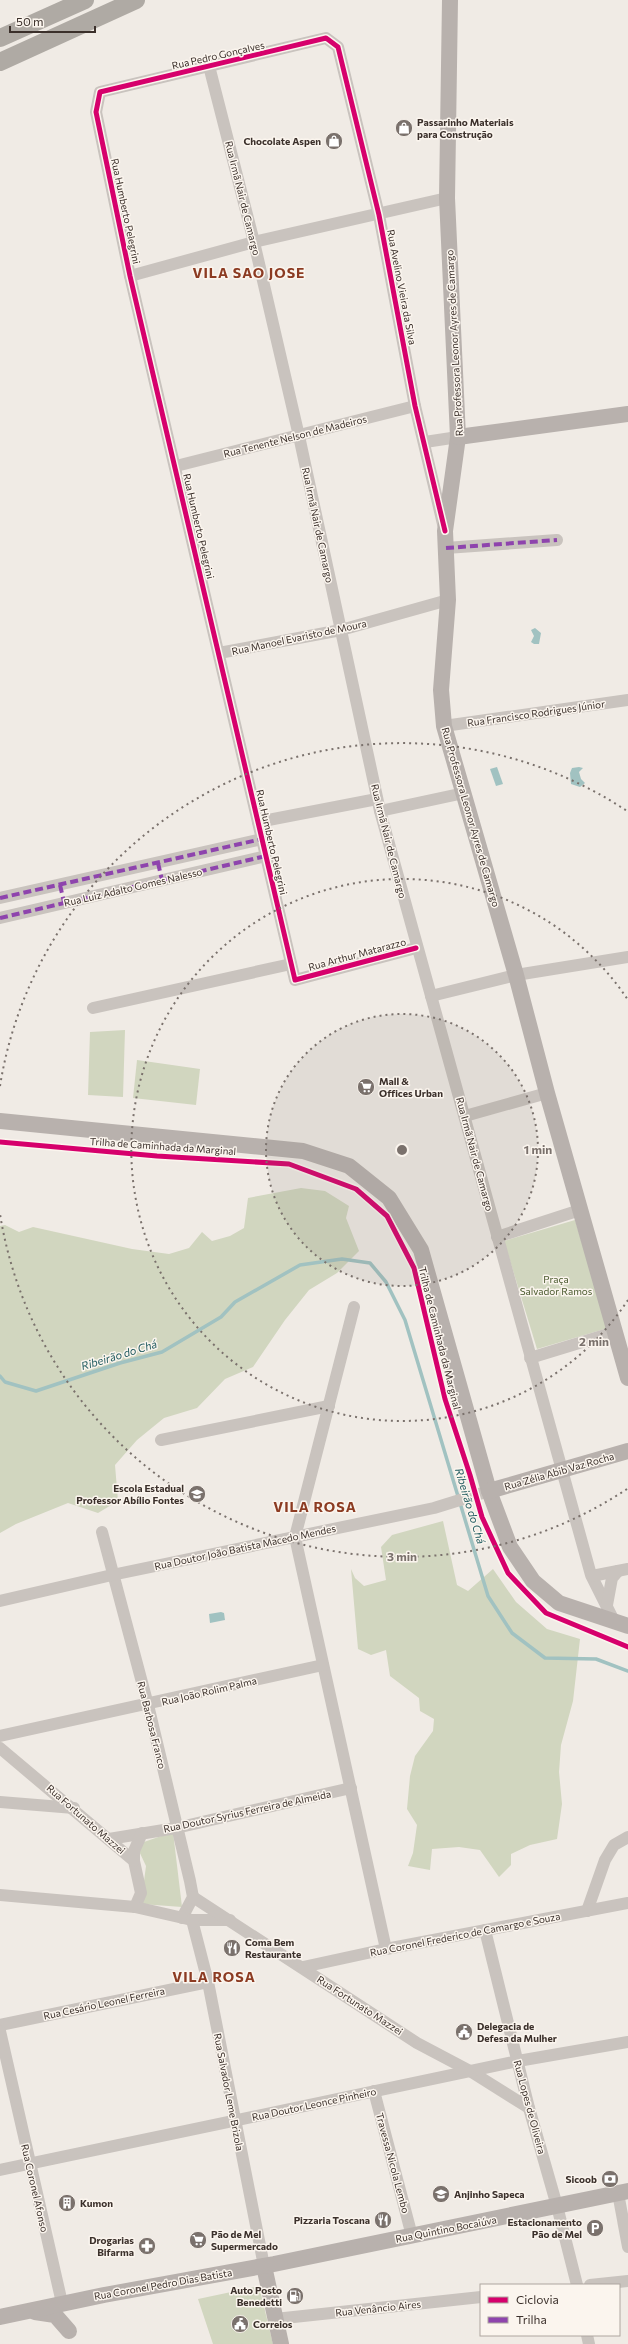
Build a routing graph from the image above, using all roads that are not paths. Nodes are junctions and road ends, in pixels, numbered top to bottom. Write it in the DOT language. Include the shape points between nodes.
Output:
graph roads {
  1 [pos="85,0"];
  2 [pos="136,0"];
  3 [pos="450,0"];
  4 [pos="0,38"];
  5 [pos="338,47"];
  6 [pos="0,62"];
  7 [pos="209,66"];
  8 [pos="100,92"];
  9 [pos="447,198"];
  10 [pos="379,215"];
  11 [pos="254,242"];
  12 [pos="130,276"];
  13 [pos="415,406"];
  14 [pos="628,414"];
  15 [pos="299,436"];
  16 [pos="458,437"];
  17 [pos="425,442"];
  18 [pos="176,466"];
  19 [pos="445,532"];
  20 [pos="557,540"];
  21 [pos="446,548"];
  22 [pos="448,600"];
  23 [pos="341,630"];
  24 [pos="219,653"];
  25 [pos="628,700"];
  26 [pos="444,726"];
  27 [pos="464,793"];
  28 [pos="378,799"];
  29 [pos="380,811"];
  30 [pos="258,822"];
  31 [pos="262,839"];
  32 [pos="266,856"];
  33 [pos="158,863"];
  34 [pos="162,880"];
  35 [pos="60,885"];
  36 [pos="0,898"];
  37 [pos="64,902"];
  38 [pos="0,918"];
  39 [pos="416,948"];
  40 [pos="628,957"];
  41 [pos="291,964"];
  42 [pos="516,975"];
  43 [pos="431,996"];
  44 [pos="94,1008"];
  45 [pos="547,1093"];
  46 [pos="465,1116"];
  47 [pos="0,1121"];
  48 [pos="580,1210"];
  49 [pos="498,1237"];
  50 [pos="354,1307"];
  51 [pos="616,1332"];
  52 [pos="530,1358"];
  53 [pos="628,1378"];
  54 [pos="329,1406"];
  55 [pos="162,1440"];
  56 [pos="628,1451"];
  57 [pos="561,1472"];
  58 [pos="489,1492"];
  59 [pos="102,1532"];
  60 [pos="295,1537"];
  61 [pos="623,1570"];
  62 [pos="112,1575"];
  63 [pos="592,1576"];
  64 [pos="0,1601"];
  65 [pos="607,1606"];
  66 [pos="621,1625"];
  67 [pos="323,1665"];
  68 [pos="148,1705"];
  69 [pos="0,1736"];
  70 [pos="0,1748"];
  71 [pos="350,1788"];
  72 [pos="0,1802"];
  73 [pos="74,1808"];
  74 [pos="176,1828"];
  75 [pos="142,1833"];
  76 [pos="628,1837"];
  77 [pos="109,1839"];
  78 [pos="134,1861"];
  79 [pos="0,1895"];
  80 [pos="193,1897"];
  81 [pos="628,1903"];
  82 [pos="135,1907"];
  83 [pos="587,1910"];
  84 [pos="187,1919"];
  85 [pos="231,1920"];
  86 [pos="485,1930"];
  87 [pos="386,1948"];
  88 [pos="303,1967"];
  89 [pos="208,1982"];
  90 [pos="0,2024"];
  91 [pos="0,2031"];
  92 [pos="628,2042"];
  93 [pos="518,2061"];
  94 [pos="470,2071"];
  95 [pos="374,2092"];
  96 [pos="529,2108"];
  97 [pos="234,2121"];
  98 [pos="30,2164"];
  99 [pos="0,2170"];
  100 [pos="623,2192"];
  101 [pos="557,2206"];
  102 [pos="412,2236"];
  103 [pos="628,2247"];
  104 [pos="264,2266"];
  105 [pos="628,2281"];
  106 [pos="577,2284"];
  107 [pos="600,2284"];
  108 [pos="480,2297"];
  109 [pos="62,2303"];
  110 [pos="21,2312"];
  111 [pos="0,2316"];
  112 [pos="275,2319"];
  113 [pos="70,2337"];
  114 [pos="281,2344"];
  1 -- 4 [label="highway"];
  2 -- 6 [label="highway"];
  3 -- 9 [label="main road, Rua Professora Leonor Ayres de Camargo"];
  5 -- 7 [label="street, Rua Pedro Gonçalves" via="326,38"];
  5 -- 10 [label="street, Rua Avelino Vieira da Silva"];
  7 -- 8 [label="street, Rua Pedro Gonçalves"];
  7 -- 11 [label="street, Rua Irmã Nair de Camargo"];
  8 -- 12 [label="street, Rua Humberto Pelegrini" via="96,112"];
  9 -- 10 [label="street"];
  9 -- 16 [label="main road, Rua Professora Leonor Ayres de Camargo"];
  10 -- 11 [label="street"];
  10 -- 13 [label="street, Rua Avelino Vieira da Silva"];
  11 -- 12 [label="street"];
  11 -- 15 [label="street, Rua Irmã Nair de Camargo"];
  12 -- 18 [label="street, Rua Humberto Pelegrini"];
  13 -- 15 [label="street, Rua Tenente Nelson de Madeiros"];
  13 -- 17 [label="street, Rua Avelino Vieira da Silva"];
  14 -- 16 [label="main road"];
  15 -- 18 [label="street, Rua Tenente Nelson de Madeiros"];
  15 -- 23 [label="street, Rua Irmã Nair de Camargo"];
  16 -- 17 [label="street"];
  16 -- 19 [label="main road, Rua Professora Leonor Ayres de Camargo"];
  17 -- 19 [label="street, Rua Avelino Vieira da Silva"];
  18 -- 24 [label="street, Rua Humberto Pelegrini"];
  19 -- 21 [label="main road, Rua Professora Leonor Ayres de Camargo"];
  20 -- 21 [label="street"];
  21 -- 22 [label="main road, Rua Professora Leonor Ayres de Camargo"];
  22 -- 23 [label="street, Rua Manoel Evaristo de Moura"];
  22 -- 26 [label="main road, Rua Professora Leonor Ayres de Camargo" via="440,690"];
  23 -- 24 [label="street, Rua Manoel Evaristo de Moura"];
  23 -- 28 [label="street, Rua Irmã Nair de Camargo"];
  24 -- 30 [label="street, Rua Humberto Pelegrini"];
  25 -- 26 [label="street, Rua Francisco Rodrigues Júnior"];
  26 -- 27 [label="main road, Rua Professora Leonor Ayres de Camargo"];
  27 -- 29 [label="street"];
  27 -- 42 [label="main road, Rua Professora Leonor Ayres de Camargo"];
  28 -- 29 [label="street, Rua Irmã Nair de Camargo"];
  28 -- 30 [label="street"];
  29 -- 39 [label="street, Rua Irmã Nair de Camargo"];
  30 -- 31 [label="street, Rua Humberto Pelegrini"];
  31 -- 32 [label="street, Rua Humberto Pelegrini"];
  31 -- 33 [label="street, Rua Luiz Adalto Gomes Nalesso"];
  32 -- 34 [label="street, Rua Luiz Adalto Gomes Nalesso"];
  32 -- 41 [label="street, Rua Humberto Pelegrini"];
  33 -- 34 [label="street"];
  33 -- 35 [label="street, Rua Luiz Adalto Gomes Nalesso"];
  34 -- 37 [label="street, Rua Luiz Adalto Gomes Nalesso"];
  35 -- 36 [label="street, Rua Luiz Adalto Gomes Nalesso"];
  35 -- 37 [label="street"];
  37 -- 38 [label="street, Rua Luiz Adalto Gomes Nalesso"];
  39 -- 41 [label="street, Rua Arthur Matarazzo" via="295,980"];
  39 -- 43 [label="street, Rua Irmã Nair de Camargo"];
  40 -- 42 [label="street"];
  41 -- 44 [label="street"];
  42 -- 43 [label="street"];
  42 -- 45 [label="main road, Rua Professora Leonor Ayres de Camargo"];
  43 -- 46 [label="street, Rua Irmã Nair de Camargo"];
  45 -- 46 [label="street"];
  45 -- 48 [label="main road, Rua Professora Leonor Ayres de Camargo"];
  46 -- 49 [label="street, Rua Irmã Nair de Camargo"];
  47 -- 58 [label="main road" via="303,1151 349,1166 389,1198 420,1250"];
  48 -- 49 [label="street"];
  48 -- 51 [label="main road, Rua Professora Leonor Ayres de Camargo"];
  49 -- 52 [label="street, Rua Irmã Nair de Camargo"];
  50 -- 54 [label="street"];
  51 -- 52 [label="street"];
  51 -- 53 [label="main road, Rua Professora Leonor Ayres de Camargo"];
  52 -- 57 [label="street, Rua Irmã Nair de Camargo"];
  54 -- 55 [label="street"];
  54 -- 60 [label="street"];
  56 -- 57 [label="main road, Rua Zélia Abib Vaz Rocha"];
  57 -- 58 [label="main road, Rua Zélia Abib Vaz Rocha"];
  57 -- 63 [label="street, Rua Irmã Nair de Camargo"];
  58 -- 60 [label="street, Rua Doutor João Batista Macedo Mendes" via="434,1508"];
  58 -- 66 [label="main road" via="510,1548 533,1581 559,1603"];
  59 -- 62 [label="street, Rua Barbosa Franco"];
  60 -- 62 [label="street, Rua Doutor João Batista Macedo Mendes"];
  60 -- 67 [label="street"];
  61 -- 63 [label="street"];
  61 -- 65 [label="street" via="612,1578"];
  62 -- 64 [label="street, Rua Doutor João Batista Macedo Mendes"];
  62 -- 68 [label="street, Rua Barbosa Franco"];
  63 -- 65 [label="street, Rua Irmã Nair de Camargo"];
  65 -- 66 [label="street, Rua Irmã Nair de Camargo"];
  67 -- 68 [label="street, Rua João Rolim Palma"];
  67 -- 71 [label="street"];
  68 -- 69 [label="street, Rua João Rolim Palma"];
  68 -- 74 [label="street, Rua Barbosa Franco"];
  70 -- 73 [label="street, Rua Fortunato Mazzei"];
  71 -- 74 [label="street, Rua Doutor Syrius Ferreira de Almeida"];
  71 -- 87 [label="street"];
  72 -- 73 [label="street"];
  73 -- 77 [label="street, Rua Fortunato Mazzei"];
  74 -- 75 [label="street, Rua Doutor Syrius Ferreira de Almeida"];
  74 -- 80 [label="street, Rua Barbosa Franco"];
  75 -- 77 [label="street, Rua Doutor Syrius Ferreira de Almeida"];
  75 -- 78 [label="street" via="134,1851"];
  76 -- 83 [label="street" via="614,1845 605,1860"];
  77 -- 78 [label="street, Rua Fortunato Mazzei"];
  78 -- 82 [label="street, Rua Fortunato Mazzei" via="141,1893"];
  79 -- 82 [label="street"];
  80 -- 84 [label="street"];
  80 -- 85 [label="street, Rua Fortunato Mazzei"];
  81 -- 83 [label="street, Rua Coronel Frederico de Camargo e Souza"];
  82 -- 84 [label="street"];
  83 -- 86 [label="street, Rua Coronel Frederico de Camargo e Souza"];
  84 -- 85 [label="street"];
  84 -- 89 [label="street, Rua Salvador Leme Brizola"];
  85 -- 88 [label="street, Rua Fortunato Mazzei"];
  86 -- 87 [label="street, Rua Coronel Frederico de Camargo e Souza"];
  86 -- 93 [label="street, Rua Lopes de Oliveira"];
  87 -- 88 [label="street, Rua Coronel Frederico de Camargo e Souza"];
  88 -- 94 [label="street, Rua Fortunato Mazzei" via="417,2043"];
  89 -- 90 [label="street, Rua Cesário Leonel Ferreira"];
  89 -- 97 [label="street, Rua Salvador Leme Brizola"];
  91 -- 98 [label="street, Rua Coronel Afonso"];
  92 -- 93 [label="street, Rua Doutor Leonce Pinheiro"];
  93 -- 94 [label="street, Rua Doutor Leonce Pinheiro"];
  93 -- 96 [label="street, Rua Lopes de Oliveira"];
  94 -- 95 [label="street, Rua Doutor Leonce Pinheiro"];
  94 -- 96 [label="street, Rua Fortunato Mazzei"];
  95 -- 97 [label="street, Rua Doutor Leonce Pinheiro"];
  95 -- 102 [label="street, Travessa Nicola Lembo"];
  96 -- 101 [label="street, Rua Lopes de Oliveira"];
  97 -- 98 [label="street, Rua Doutor Leonce Pinheiro"];
  97 -- 104 [label="street, Rua Salvador Leme Brizola"];
  98 -- 99 [label="street, Rua Doutor Leonce Pinheiro"];
  98 -- 109 [label="street, Rua Coronel Afonso"];
  100 -- 101 [label="main road, Rua Quintino Bocaiúva"];
  100 -- 103 [label="street"];
  101 -- 102 [label="main road, Rua Quintino Bocaiúva"];
  101 -- 106 [label="street, Rua Lopes de Oliveira"];
  102 -- 104 [label="main road, Rua Quintino Bocaiúva"];
  104 -- 109 [label="main road, Rua Coronel Pedro Dias Batista"];
  104 -- 112 [label="main road"];
  105 -- 107 [label="street"];
  108 -- 112 [label="street, Rua Venâncio Aires"];
  109 -- 110 [label="main road, Rua Coronel Pedro Dias Batista"];
  109 -- 113 [label="main road, Rua Coronel Afonso"];
  110 -- 111 [label="main road"];
  110 -- 113 [label="main road" via="55,2315"];
  112 -- 114 [label="main road"];
}
